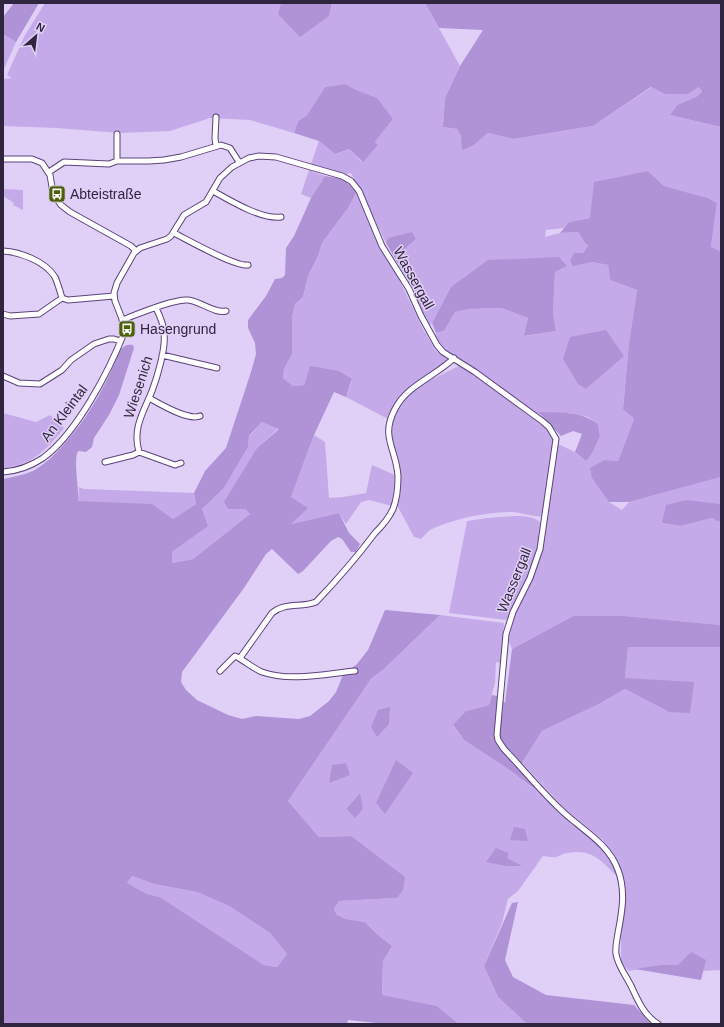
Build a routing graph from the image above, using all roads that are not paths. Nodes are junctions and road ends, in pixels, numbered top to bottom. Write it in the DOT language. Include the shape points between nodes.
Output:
graph roads {
  1 [pos="216,117"];
  2 [pos="117,134"];
  3 [pos="216,146"];
  4 [pos="3,159"];
  5 [pos="117,161"];
  6 [pos="239,162"];
  7 [pos="49,172"];
  8 [pos="212,191"];
  9 [pos="281,217"];
  10 [pos="174,233"];
  11 [pos="3,251"];
  12 [pos="136,251"];
  13 [pos="248,265"];
  14 [pos="114,296"];
  15 [pos="62,298"];
  16 [pos="156,308"];
  17 [pos="226,311"];
  18 [pos="3,314"];
  19 [pos="122,320"];
  20 [pos="120,341"];
  21 [pos="162,355"];
  22 [pos="454,358"];
  23 [pos="217,368"];
  24 [pos="3,376"];
  25 [pos="149,398"];
  26 [pos="200,416"];
  27 [pos="139,452"];
  28 [pos="105,462"];
  29 [pos="181,463"];
  30 [pos="3,472"];
  31 [pos="240,658"];
  32 [pos="220,671"];
  33 [pos="355,671"];
  34 [pos="658,1024"];
  1 -- 3 [label="street"];
  2 -- 5 [label="street"];
  3 -- 5 [label="street" via="164,160"];
  3 -- 6 [label="street" via="228,147"];
  4 -- 7 [label="street" via="34,159 42,163"];
  5 -- 7 [label="street" via="109,164 64,162"];
  6 -- 8 [label="street" via="220,178"];
  6 -- 22 [label="street, Wassergall" via="259,156 272,156 347,178 359,191 382,246 409,288 434,339 444,352"];
  7 -- 12 [label="street" via="53,193 60,205"];
  8 -- 9 [label="street" via="250,210 275,218"];
  8 -- 10 [label="street" via="203,205 184,215"];
  10 -- 12 [label="street" via="167,239"];
  10 -- 13 [label="street" via="221,256"];
  11 -- 15 [label="street" via="18,253 45,267 56,279"];
  12 -- 14 [label="street" via="117,283"];
  14 -- 15 [label="street" via="68,300"];
  14 -- 19 [label="street"];
  15 -- 18 [label="street" via="39,314"];
  16 -- 17 [label="street" via="175,301 188,300"];
  16 -- 19 [label="street"];
  16 -- 21 [label="street, Wiesenich" via="164,333"];
  19 -- 20 [label="street, An Kleintal" via="124,330"];
  20 -- 24 [label="street" via="109,339 94,344 40,384 19,384"];
  20 -- 30 [label="street, An Kleintal" via="93,396 58,445 31,465"];
  21 -- 23 [label="street"];
  21 -- 25 [label="street, Wiesenich"];
  22 -- 31 [label="street" via="415,386 395,407 388,430 398,477 396,501 388,517 316,602 277,609"];
  22 -- 34 [label="street, Wassergall" via="542,421 556,439 540,549 506,634 497,735 504,749 560,810 589,832 618,868 623,890 616,949 618,960 640,1005"];
  25 -- 26 [label="street" via="177,412 194,418"];
  25 -- 27 [label="street, Wiesenich" via="138,424"];
  27 -- 28 [label="street"];
  27 -- 29 [label="street" via="175,465"];
  31 -- 32 [label="street" via="232,657"];
  31 -- 33 [label="street" via="259,671 274,675"];
}
